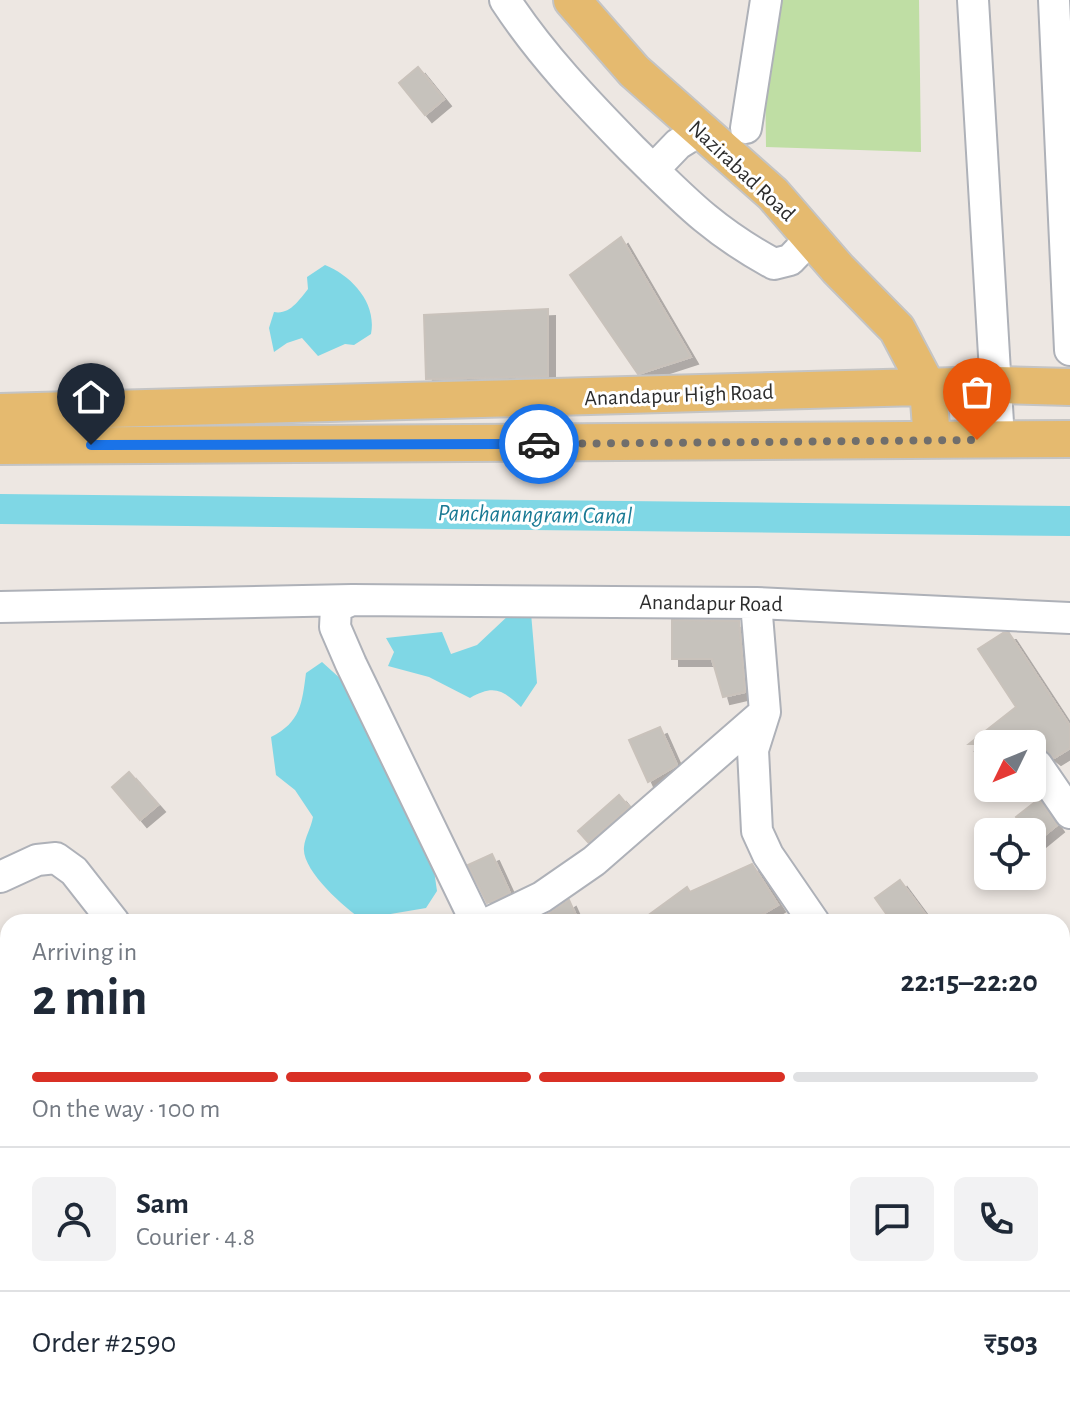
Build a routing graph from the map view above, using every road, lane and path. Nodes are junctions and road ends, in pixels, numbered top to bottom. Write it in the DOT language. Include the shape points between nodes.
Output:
graph roads {
  1 [pos="505,0"];
  2 [pos="572,0"];
  3 [pos="766,0"];
  4 [pos="973,0"];
  5 [pos="1054,0"];
  6 [pos="746,128"];
  7 [pos="673,152"];
  8 [pos="800,249"];
  9 [pos="1070,350"];
  10 [pos="995,385"];
  11 [pos="1070,387"];
  12 [pos="928,388"];
  13 [pos="0,412"];
  14 [pos="1070,439"];
  15 [pos="932,440"];
  16 [pos="999,440"];
  17 [pos="0,446"];
  18 [pos="352,600"];
  19 [pos="756,603"];
  20 [pos="0,607"];
  21 [pos="1070,618"];
  22 [pos="765,712"];
  23 [pos="1046,778"];
  24 [pos="1070,813"];
  25 [pos="0,877"];
  26 [pos="108,914"];
  27 [pos="472,914"];
  28 [pos="507,914"];
  29 [pos="809,914"];
  1 -- 7 [label="street" via="582,100"];
  2 -- 7 [label="main road, Nazirabad Road" via="634,71"];
  3 -- 6 [label="street"];
  4 -- 10 [label="street"];
  5 -- 9 [label="street"];
  7 -- 8 [label="main road, Nazirabad Road" via="773,194"];
  7 -- 8 [label="street" via="728,239 774,264"];
  8 -- 12 [label="main road, Nazirabad Road" via="897,329"];
  10 -- 11 [label="main road, Anandapur High Road"];
  10 -- 12 [label="main road, Anandapur High Road"];
  10 -- 16 [label="street"];
  12 -- 13 [label="main road, Anandapur High Road"];
  12 -- 15 [label="main road"];
  14 -- 16 [label="main road, Anandapur High Road"];
  15 -- 16 [label="main road, Anandapur High Road"];
  15 -- 17 [label="main road, Anandapur High Road"];
  18 -- 19 [label="street, Anandapur Road"];
  18 -- 20 [label="street, Anandapur Road"];
  18 -- 27 [label="street" via="336,607 335,627"];
  19 -- 21 [label="street, Anandapur Road"];
  19 -- 22 [label="street"];
  22 -- 28 [label="street" via="594,861"];
  22 -- 29 [label="street" via="753,750 757,831"];
  23 -- 24 [label="street"];
  25 -- 26 [label="street" via="37,860 56,858 74,871"];
}
